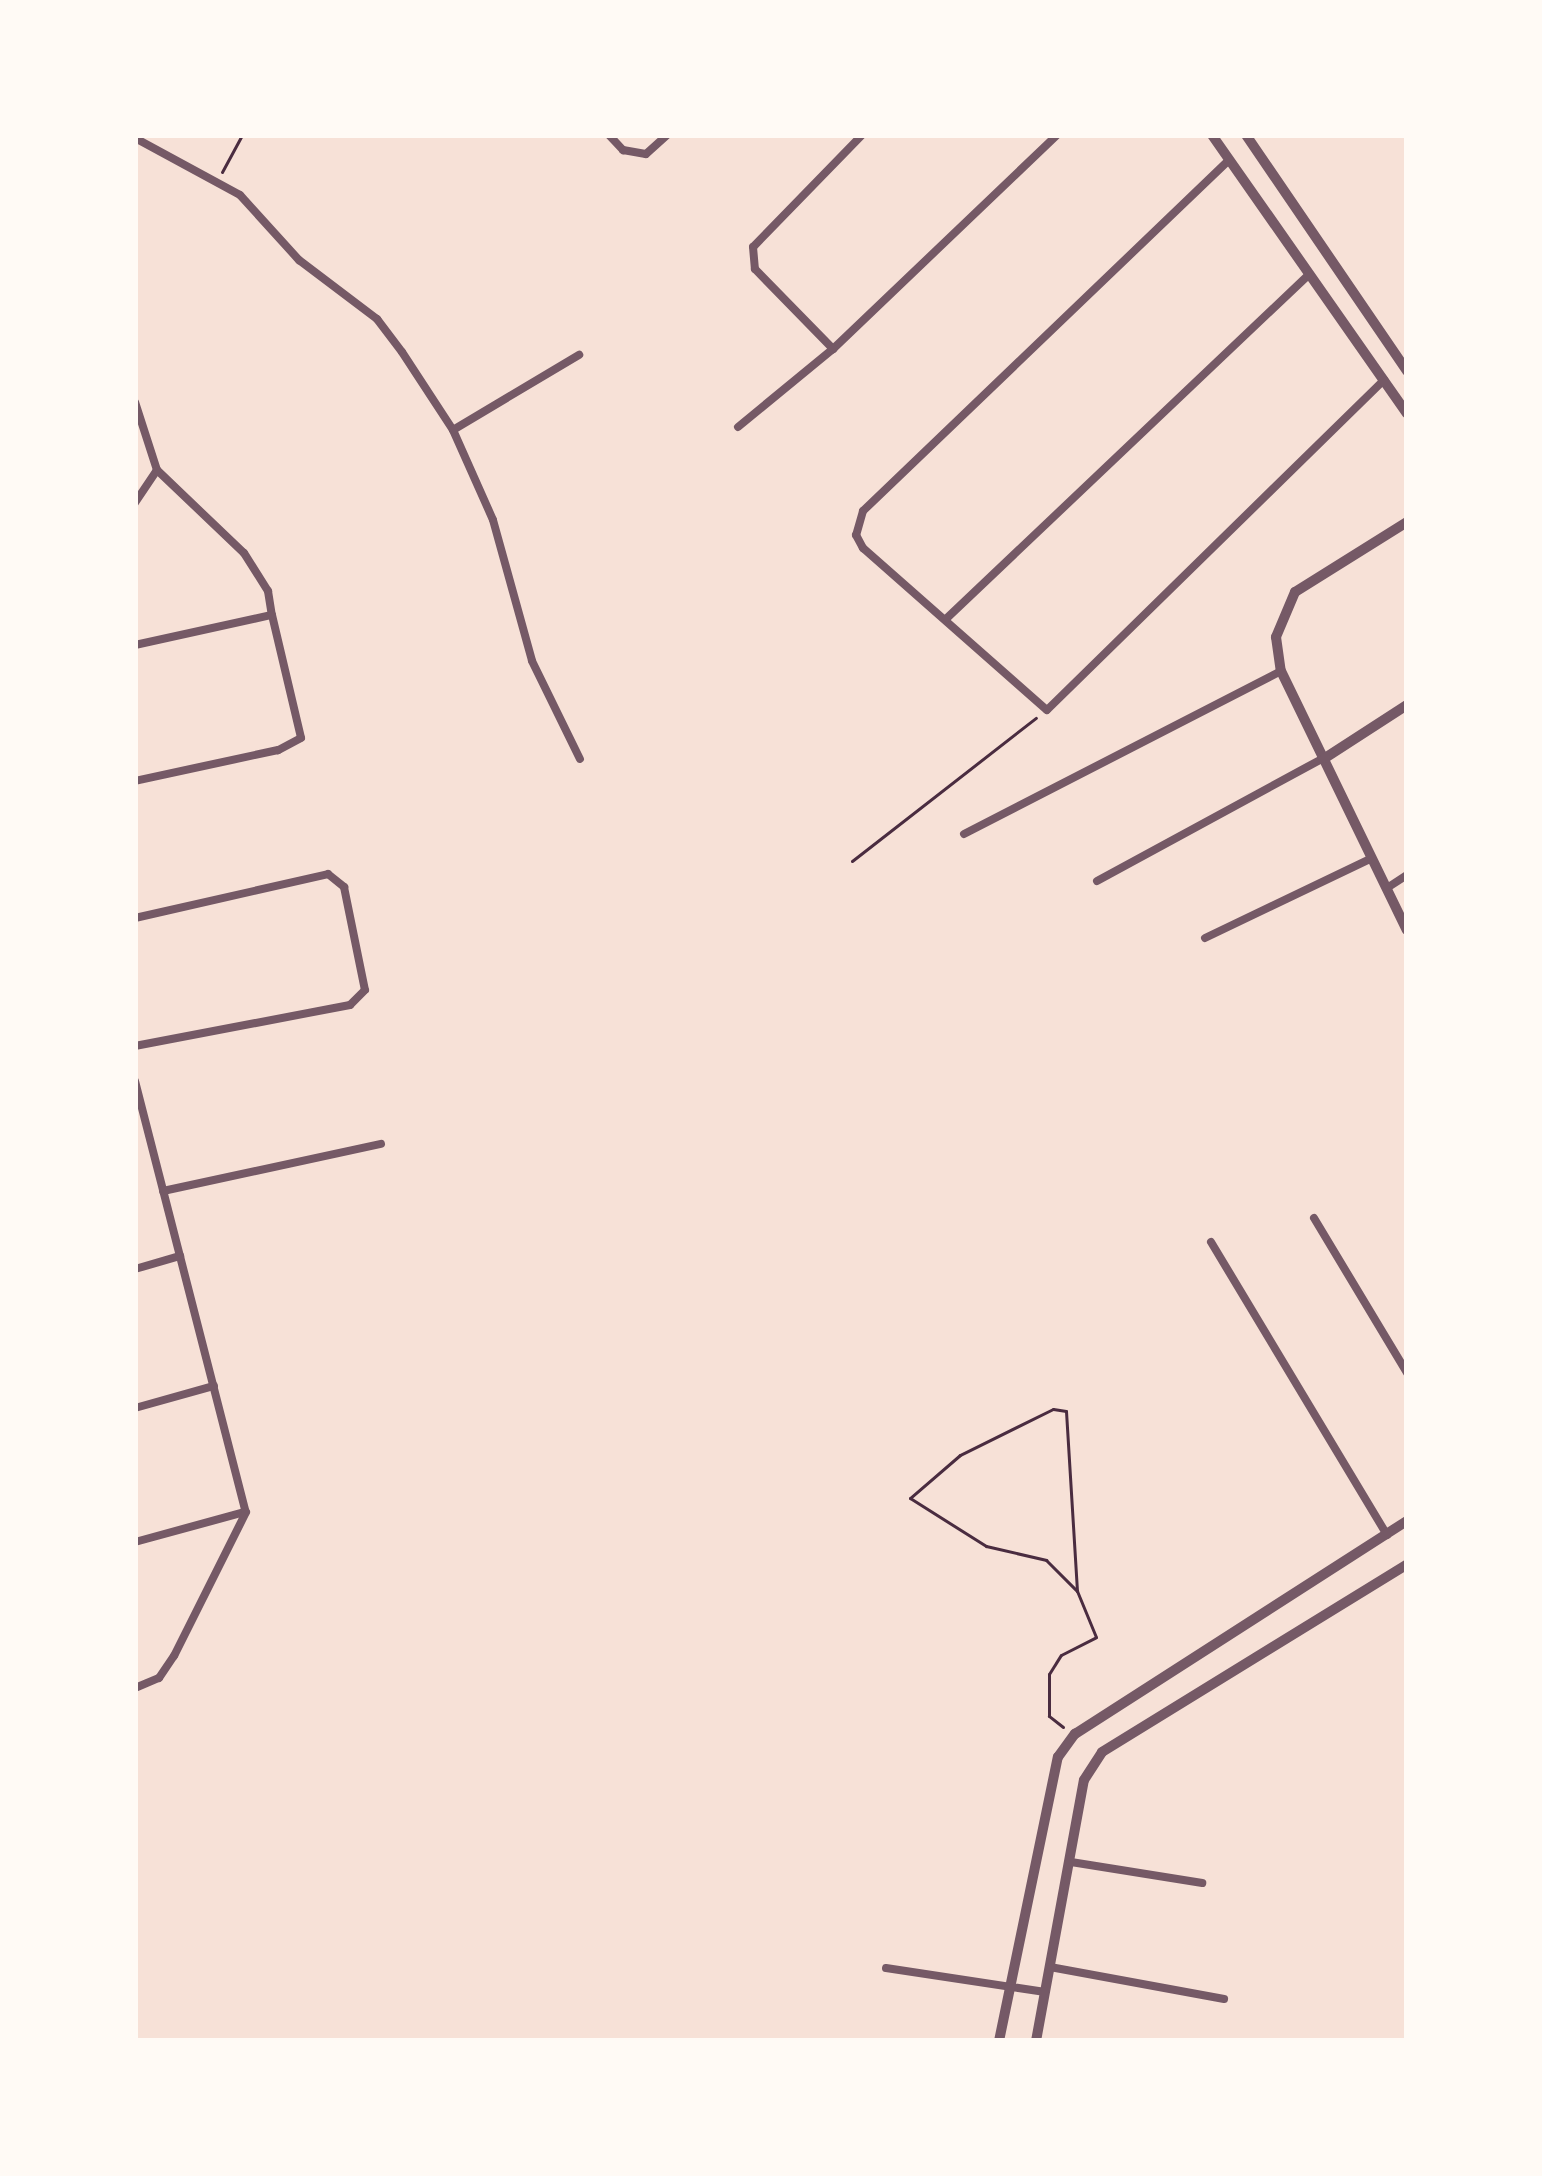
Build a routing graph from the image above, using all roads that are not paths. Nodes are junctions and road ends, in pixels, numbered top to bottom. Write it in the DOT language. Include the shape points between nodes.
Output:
graph roads {
  1 [pos="609,135"];
  2 [pos="667,135"];
  3 [pos="862,135"];
  4 [pos="1057,135"];
  5 [pos="1212,135"];
  6 [pos="1246,135"];
  7 [pos="135,138"];
  8 [pos="1230,160"];
  9 [pos="1309,274"];
  10 [pos="833,349"];
  11 [pos="579,355"];
  12 [pos="1407,370"];
  13 [pos="1384,380"];
  14 [pos="135,402"];
  15 [pos="1407,414"];
  16 [pos="738,427"];
  17 [pos="453,430"];
  18 [pos="158,470"];
  19 [pos="135,503"];
  20 [pos="1407,522"];
  21 [pos="272,615"];
  22 [pos="947,618"];
  23 [pos="135,645"];
  24 [pos="1281,671"];
  25 [pos="1407,705"];
  26 [pos="1325,758"];
  27 [pos="580,759"];
  28 [pos="135,781"];
  29 [pos="964,834"];
  30 [pos="1372,858"];
  31 [pos="1407,875"];
  32 [pos="1097,881"];
  33 [pos="1387,888"];
  34 [pos="135,918"];
  35 [pos="1407,930"];
  36 [pos="1205,938"];
  37 [pos="135,1046"];
  38 [pos="135,1082"];
  39 [pos="146,1126"];
  40 [pos="135,1129"];
  41 [pos="382,1144"];
  42 [pos="164,1191"];
  43 [pos="1314,1218"];
  44 [pos="1211,1242"];
  45 [pos="180,1256"];
  46 [pos="135,1269"];
  47 [pos="1407,1373"];
  48 [pos="214,1387"];
  49 [pos="135,1408"];
  50 [pos="246,1512"];
  51 [pos="1406,1523"];
  52 [pos="1387,1534"];
  53 [pos="135,1542"];
  54 [pos="1407,1564"];
  55 [pos="135,1688"];
  56 [pos="1071,1862"];
  57 [pos="1202,1883"];
  58 [pos="1050,1967"];
  59 [pos="886,1968"];
  60 [pos="1009,1987"];
  61 [pos="1046,1992"];
  62 [pos="1224,1999"];
  63 [pos="998,2041"];
  64 [pos="1036,2041"];
  1 -- 2 [label="street" via="623,150 646,154"];
  3 -- 10 [label="street" via="753,247 755,269"];
  4 -- 10 [label="street"];
  5 -- 8 [label="street"];
  6 -- 12 [label="street"];
  7 -- 17 [label="street" via="218,179 299,260 377,319"];
  8 -- 9 [label="street"];
  8 -- 22 [label="street" via="863,512 856,535 863,548"];
  9 -- 13 [label="street"];
  9 -- 22 [label="street"];
  10 -- 16 [label="street"];
  11 -- 17 [label="street"];
  13 -- 15 [label="street"];
  13 -- 22 [label="street" via="1047,710"];
  14 -- 18 [label="street"];
  17 -- 27 [label="street" via="493,520 532,661"];
  18 -- 19 [label="street"];
  18 -- 21 [label="street" via="244,553"];
  20 -- 24 [label="street" via="1295,592 1276,637"];
  21 -- 23 [label="street"];
  21 -- 28 [label="street" via="302,738"];
  24 -- 26 [label="street"];
  24 -- 29 [label="street"];
  25 -- 26 [label="street"];
  26 -- 30 [label="street"];
  26 -- 32 [label="street"];
  30 -- 33 [label="street"];
  30 -- 36 [label="street"];
  31 -- 33 [label="street"];
  33 -- 35 [label="street"];
  34 -- 37 [label="street" via="328,874 344,887 365,990 350,1005"];
  38 -- 39 [label="street"];
  39 -- 40 [label="street"];
  39 -- 42 [label="street"];
  41 -- 42 [label="street"];
  42 -- 45 [label="street"];
  43 -- 47 [label="street"];
  44 -- 52 [label="street"];
  45 -- 46 [label="street"];
  45 -- 48 [label="street"];
  48 -- 49 [label="street"];
  48 -- 50 [label="street"];
  50 -- 53 [label="street"];
  50 -- 55 [label="street" via="174,1657 159,1678"];
  51 -- 52 [label="street"];
  52 -- 60 [label="street" via="1075,1733 1058,1757"];
  54 -- 56 [label="street" via="1102,1752 1084,1780"];
  56 -- 57 [label="street"];
  56 -- 58 [label="street"];
  58 -- 61 [label="street"];
  58 -- 62 [label="street"];
  59 -- 60 [label="street"];
  60 -- 61 [label="street"];
  60 -- 63 [label="street"];
  61 -- 64 [label="street"];
}
